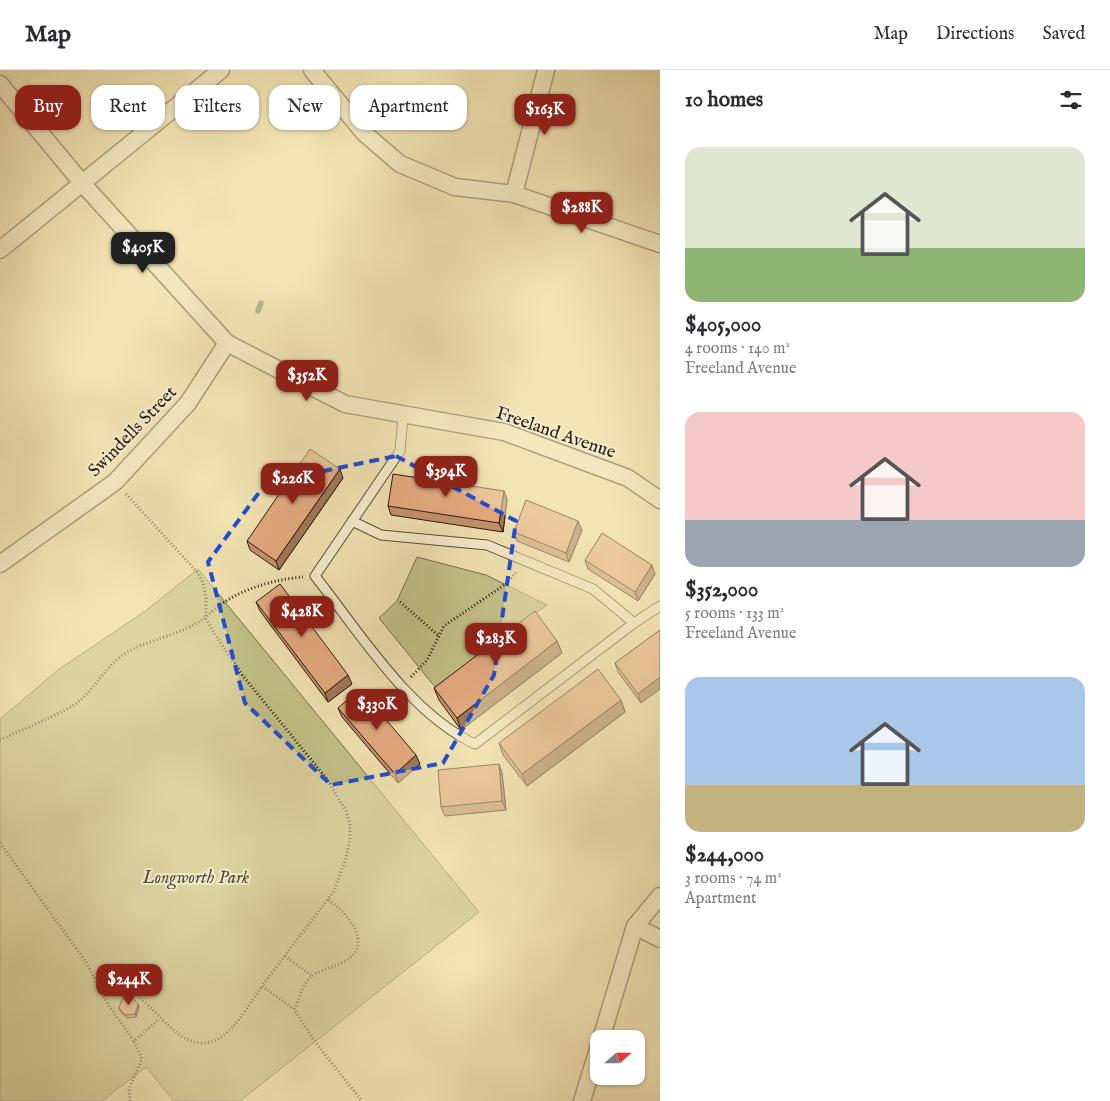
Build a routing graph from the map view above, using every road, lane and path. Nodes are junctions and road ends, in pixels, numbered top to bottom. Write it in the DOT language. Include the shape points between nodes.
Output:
graph roads {
  1 [pos="221,70"];
  2 [pos="312,70"];
  3 [pos="546,70"];
  4 [pos="0,84"];
  5 [pos="82,183"];
  6 [pos="514,194"];
  7 [pos="660,244"];
  8 [pos="0,250"];
  9 [pos="227,343"];
  10 [pos="403,416"];
  11 [pos="115,482"];
  12 [pos="660,500"];
  13 [pos="352,521"];
  14 [pos="526,561"];
  15 [pos="0,564"];
  16 [pos="315,576"];
  17 [pos="400,602"];
  18 [pos="660,606"];
  19 [pos="206,619"];
  20 [pos="634,624"];
  21 [pos="439,636"];
  22 [pos="402,687"];
  23 [pos="0,740"];
  24 [pos="0,843"];
  25 [pos="660,896"];
  26 [pos="328,900"];
  27 [pos="635,926"];
  28 [pos="660,939"];
  29 [pos="286,956"];
  30 [pos="312,976"];
  31 [pos="262,986"];
  32 [pos="101,990"];
  33 [pos="294,1009"];
  34 [pos="159,1019"];
  35 [pos="604,1030"];
  36 [pos="134,1041"];
  37 [pos="590,1075"];
  38 [pos="130,1101"];
  39 [pos="362,1101"];
  40 [pos="582,1101"];
  1 -- 5 [label="street"];
  2 -- 6 [label="street" via="364,133 400,164 455,187"];
  3 -- 6 [label="street"];
  4 -- 5 [label="street, Freeland Avenue"];
  5 -- 8 [label="street"];
  5 -- 9 [label="street, Freeland Avenue"];
  6 -- 7 [label="street"];
  9 -- 10 [label="street, Freeland Avenue" via="345,404"];
  9 -- 11 [label="street, Swindells Street" via="188,403"];
  10 -- 12 [label="street, Freeland Avenue" via="504,432 628,478"];
  10 -- 13 [label="lane" via="400,451"];
  11 -- 15 [label="street, Swindells Street"];
  11 -- 19 [label="path" via="198,573 206,598"];
  13 -- 14 [label="lane" via="381,536 487,545"];
  13 -- 16 [label="lane"];
  14 -- 20 [label="lane" via="593,589"];
  14 -- 21 [label="path" via="507,584 444,626"];
  16 -- 19 [label="path" via="269,582 215,609"];
  16 -- 22 [label="lane"];
  17 -- 21 [label="path"];
  18 -- 20 [label="lane"];
  19 -- 23 [label="path" via="137,646 112,665 85,697 69,708"];
  19 -- 26 [label="path" via="243,676 326,778 346,811 350,839"];
  20 -- 22 [label="lane" via="475,744 454,735"];
  21 -- 22 [label="path" via="427,660"];
  24 -- 32 [label="path" via="86,962"];
  25 -- 27 [label="street"];
  26 -- 29 [label="path"];
  26 -- 30 [label="path" via="351,920 358,943 351,957"];
  27 -- 28 [label="street"];
  27 -- 35 [label="street"];
  29 -- 30 [label="path"];
  29 -- 31 [label="path"];
  30 -- 33 [label="path"];
  31 -- 33 [label="path"];
  31 -- 34 [label="path" via="230,1030 213,1041 192,1041"];
  32 -- 34 [label="path" via="126,990 137,996"];
  32 -- 36 [label="path"];
  33 -- 39 [label="path" via="315,1042"];
  34 -- 36 [label="path"];
  36 -- 38 [label="path" via="142,1059 129,1089"];
  37 -- 40 [label="street"];
}
